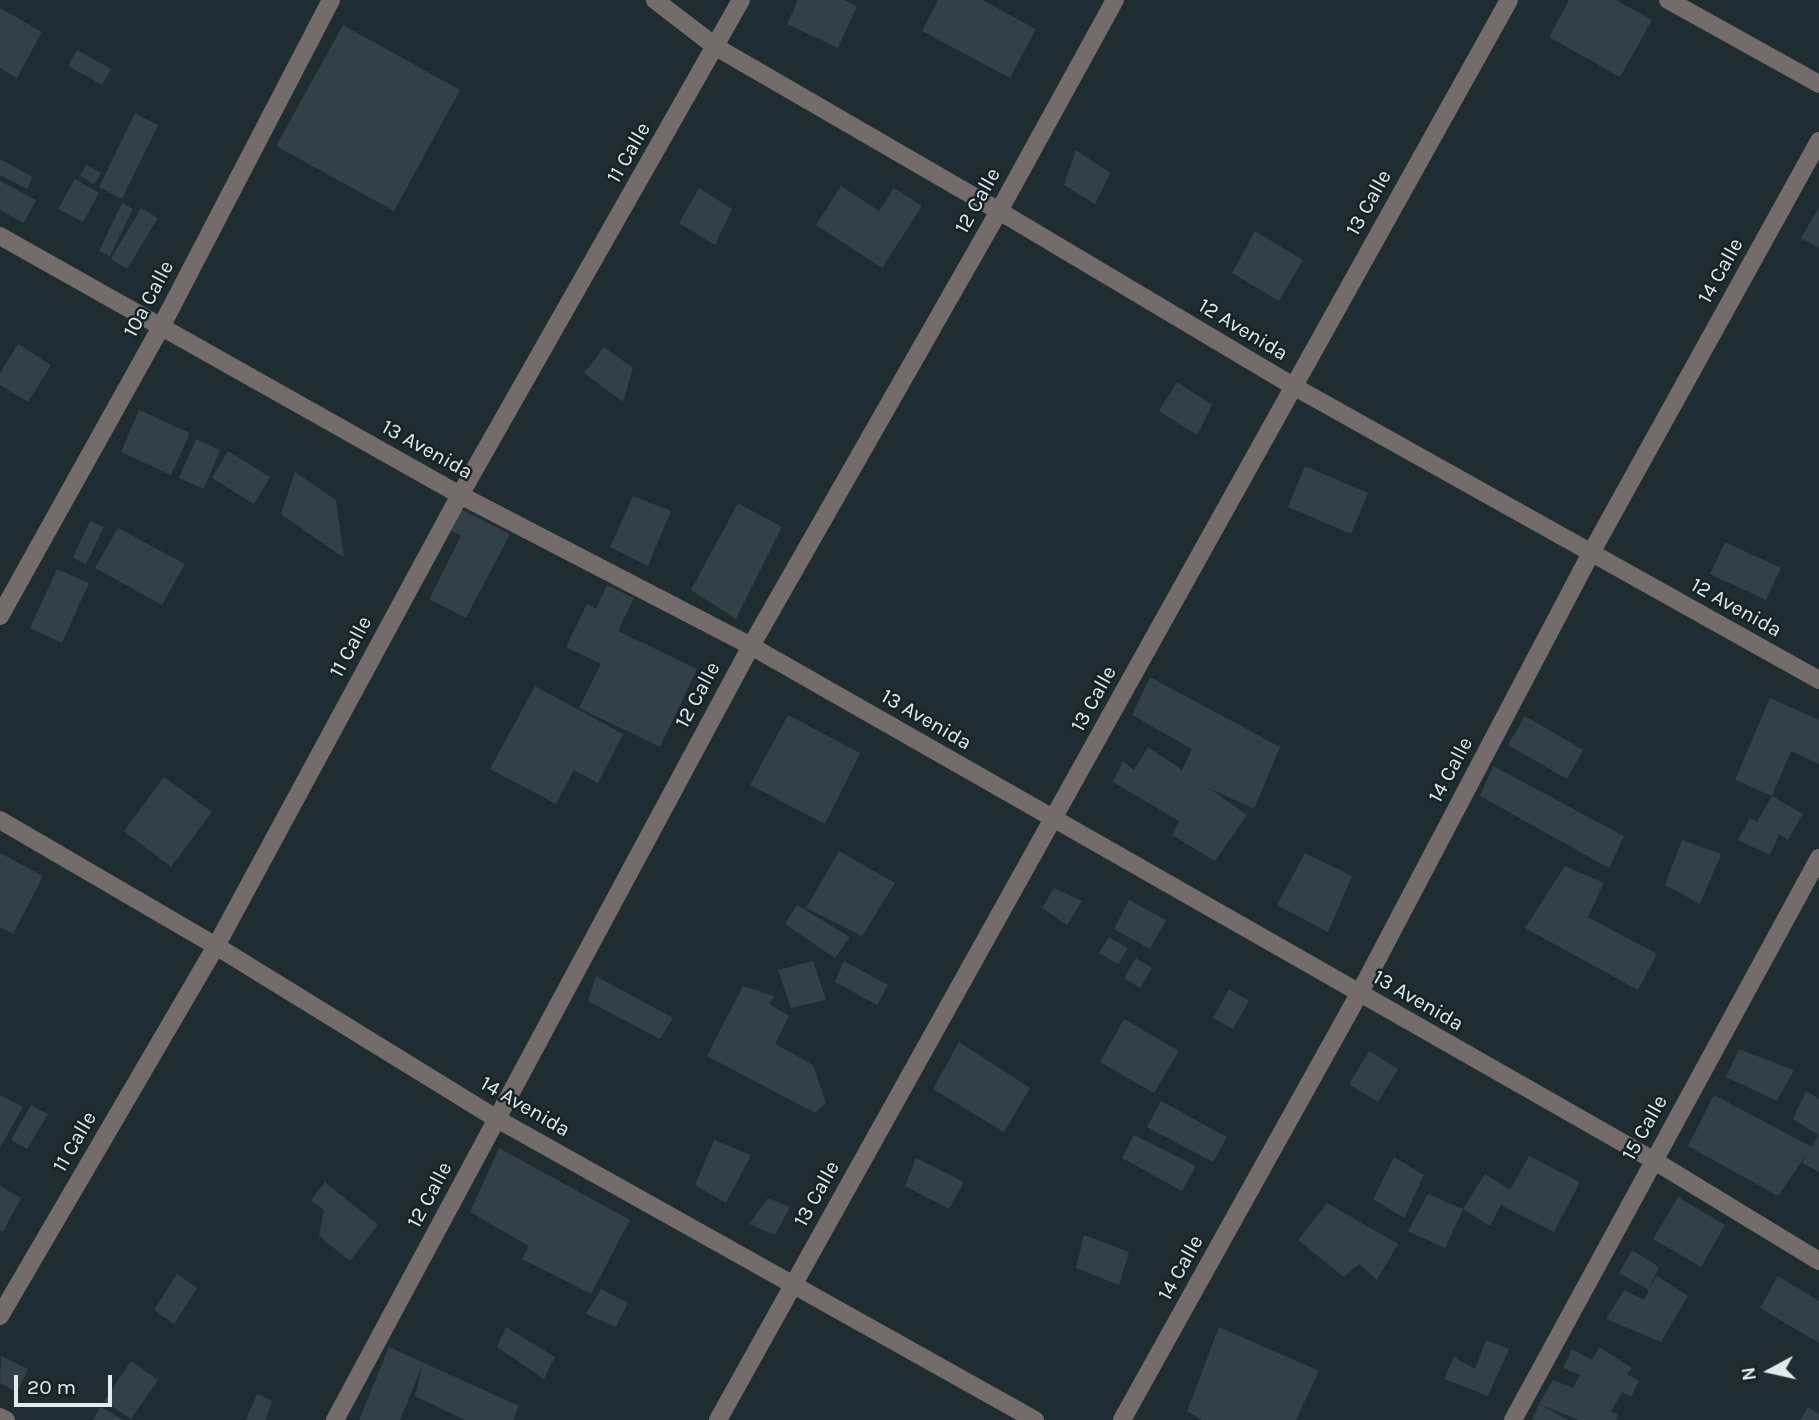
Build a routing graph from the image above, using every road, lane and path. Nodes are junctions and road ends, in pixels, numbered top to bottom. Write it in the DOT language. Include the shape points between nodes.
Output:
graph roads {
  1 [pos="331,0"];
  2 [pos="655,0"];
  3 [pos="741,0"];
  4 [pos="1115,0"];
  5 [pos="1508,0"];
  6 [pos="1668,0"];
  7 [pos="716,47"];
  8 [pos="1819,84"];
  9 [pos="1819,141"];
  10 [pos="999,211"];
  11 [pos="0,236"];
  12 [pos="161,327"];
  13 [pos="1293,386"];
  14 [pos="460,495"];
  15 [pos="1591,553"];
  16 [pos="0,616"];
  17 [pos="751,646"];
  18 [pos="1819,680"];
  19 [pos="1054,818"];
  20 [pos="0,820"];
  21 [pos="1819,858"];
  22 [pos="216,946"];
  23 [pos="1359,994"];
  24 [pos="497,1119"];
  25 [pos="1653,1160"];
  26 [pos="1819,1261"];
  27 [pos="792,1284"];
  28 [pos="0,1316"];
  29 [pos="0,1417"];
  30 [pos="6,1420"];
  31 [pos="335,1420"];
  32 [pos="718,1420"];
  33 [pos="1035,1420"];
  34 [pos="1122,1420"];
  35 [pos="1513,1420"];
  1 -- 12 [label="street, 10a Calle"];
  2 -- 7 [label="street, 12 Avenida"];
  3 -- 7 [label="street, 11 Calle"];
  4 -- 10 [label="street, 12 Calle"];
  5 -- 13 [label="street, 13 Calle"];
  6 -- 8 [label="street"];
  7 -- 10 [label="street, 12 Avenida"];
  7 -- 14 [label="street, 11 Calle"];
  9 -- 15 [label="street, 14 Calle"];
  10 -- 13 [label="street, 12 Avenida"];
  10 -- 17 [label="street, 12 Calle"];
  11 -- 12 [label="street, 13 Avenida"];
  12 -- 14 [label="street, 13 Avenida"];
  12 -- 16 [label="street, 10a Calle"];
  13 -- 15 [label="street, 12 Avenida"];
  13 -- 19 [label="street, 13 Calle"];
  14 -- 17 [label="street, 13 Avenida"];
  14 -- 22 [label="street, 11 Calle"];
  15 -- 18 [label="street, 12 Avenida"];
  15 -- 23 [label="street, 14 Calle"];
  17 -- 19 [label="street, 13 Avenida"];
  17 -- 24 [label="street, 12 Calle"];
  19 -- 23 [label="street, 13 Avenida"];
  19 -- 27 [label="street, 13 Calle"];
  20 -- 22 [label="street, 14 Avenida"];
  21 -- 25 [label="street, 15 Calle"];
  22 -- 24 [label="street, 14 Avenida"];
  22 -- 28 [label="street, 11 Calle"];
  23 -- 25 [label="street, 13 Avenida"];
  23 -- 34 [label="street, 14 Calle"];
  24 -- 27 [label="street, 14 Avenida"];
  24 -- 31 [label="street, 12 Calle"];
  25 -- 26 [label="street, 13 Avenida"];
  25 -- 35 [label="street, 15 Calle"];
  27 -- 32 [label="street, 13 Calle"];
  27 -- 33 [label="street, 14 Avenida"];
  29 -- 30 [label="street"];
}
